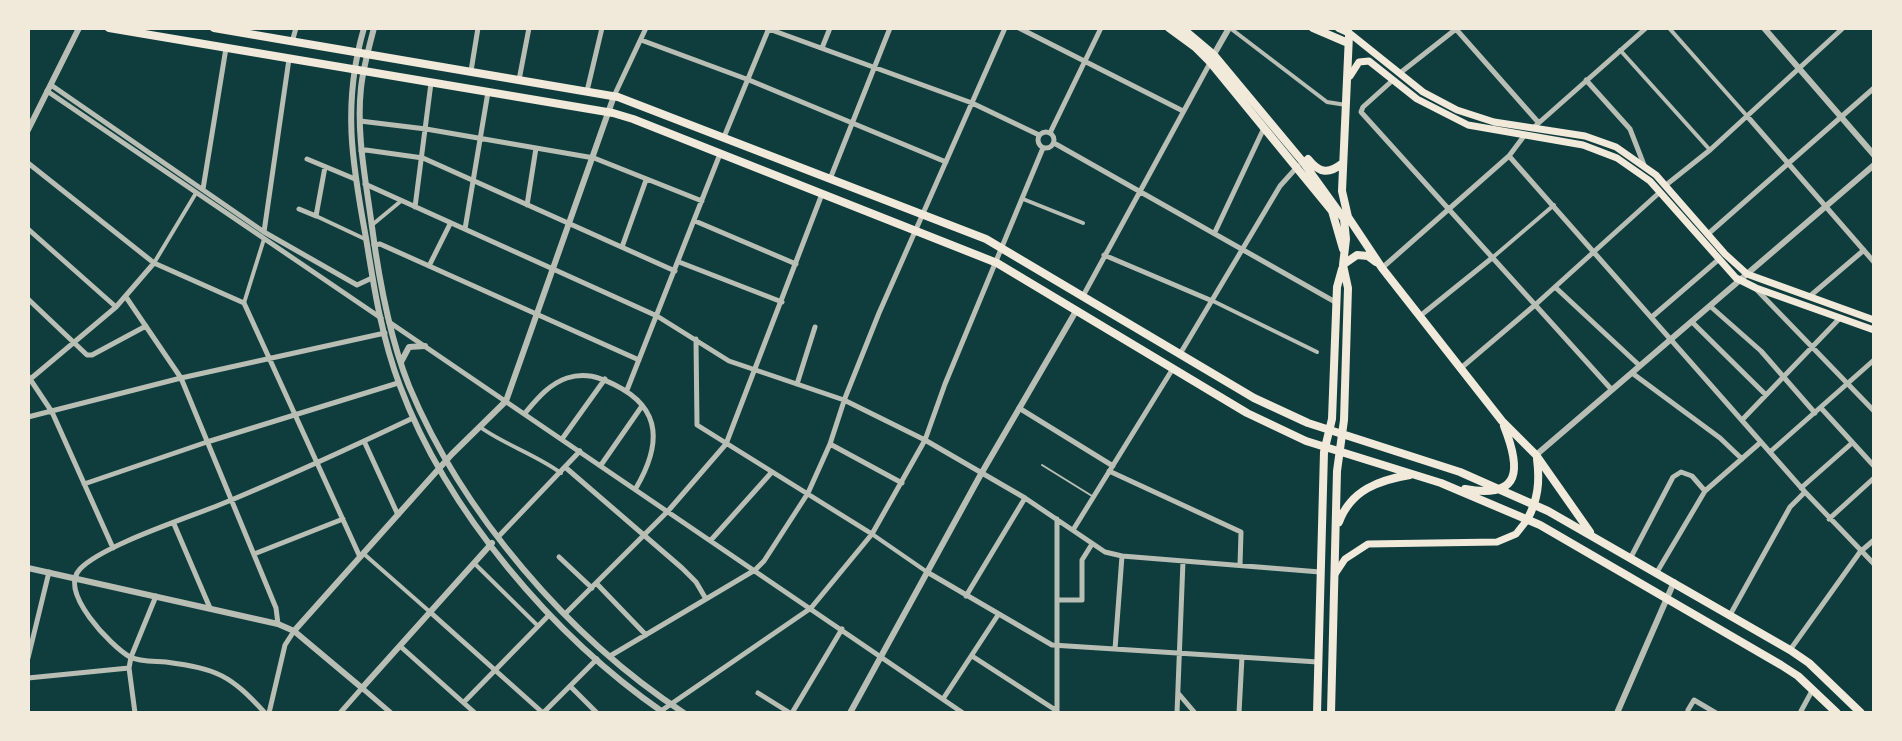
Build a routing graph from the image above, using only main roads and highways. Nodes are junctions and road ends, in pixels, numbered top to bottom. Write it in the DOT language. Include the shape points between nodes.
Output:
graph roads {
  1 [pos="109,28"];
  2 [pos="217,28"];
  3 [pos="1169,28"];
  4 [pos="1182,28"];
  5 [pos="1191,28"];
  6 [pos="1313,28"];
  7 [pos="1345,29"];
  8 [pos="1348,43"];
  9 [pos="1214,56"];
  10 [pos="1397,76"];
  11 [pos="1347,90"];
  12 [pos="1343,163"];
  13 [pos="1663,188"];
  14 [pos="1344,250"];
  15 [pos="1343,265"];
  16 [pos="1382,268"];
  17 [pos="1743,277"];
  18 [pos="1874,320"];
  19 [pos="1874,330"];
  20 [pos="1502,421"];
  21 [pos="1330,429"];
  22 [pos="1342,433"];
  23 [pos="1324,447"];
  24 [pos="1339,451"];
  25 [pos="1536,455"];
  26 [pos="1417,475"];
  27 [pos="1441,483"];
  28 [pos="1498,489"];
  29 [pos="1535,505"];
  30 [pos="1527,520"];
  31 [pos="1336,534"];
  32 [pos="1592,536"];
  33 [pos="1335,574"];
  34 [pos="1317,713"];
  35 [pos="1331,713"];
  36 [pos="1837,713"];
  37 [pos="1861,713"];
  1 -- 23 [label="main road" via="633,119 997,263 1247,413"];
  2 -- 21 [label="main road" via="614,96 1003,247 1254,398"];
  3 -- 9 [label="main road"];
  4 -- 9 [label="main road"];
  5 -- 9 [label="main road"];
  6 -- 8 [label="main road"];
  7 -- 8 [label="main road"];
  7 -- 10 [label="main road"];
  8 -- 11 [label="main road"];
  9 -- 12 [label="main road" via="1315,167 1330,172"];
  9 -- 14 [label="main road" via="1332,211"];
  9 -- 14 [label="main road" via="1333,201 1344,219"];
  10 -- 11 [label="main road" via="1364,61 1352,70"];
  10 -- 13 [label="main road" via="1417,99 1452,118 1491,131 1607,152"];
  10 -- 13 [label="main road" via="1457,110 1494,122 1536,125 1616,147 1644,165"];
  11 -- 12 [label="main road"];
  12 -- 16 [label="main road" via="1348,217"];
  13 -- 17 [label="main road"];
  13 -- 17 [label="main road" via="1718,260"];
  14 -- 15 [label="main road"];
  15 -- 16 [label="main road" via="1363,254"];
  15 -- 21 [label="main road" via="1337,287"];
  15 -- 22 [label="main road" via="1348,288"];
  16 -- 20 [label="main road"];
  17 -- 18 [label="main road"];
  17 -- 19 [label="main road" via="1756,288"];
  20 -- 25 [label="main road"];
  20 -- 28 [label="main road" via="1515,465 1510,480"];
  21 -- 22 [label="main road"];
  21 -- 23 [label="main road"];
  22 -- 24 [label="main road"];
  22 -- 28 [label="main road"];
  23 -- 24 [label="main road"];
  23 -- 34 [label="main road"];
  24 -- 26 [label="main road"];
  24 -- 31 [label="main road"];
  25 -- 29 [label="main road" via="1540,484"];
  25 -- 32 [label="main road"];
  26 -- 27 [label="main road"];
  26 -- 31 [label="main road" via="1386,480 1360,493 1344,510"];
  27 -- 28 [label="main road" via="1478,491"];
  27 -- 30 [label="main road"];
  28 -- 29 [label="main road"];
  29 -- 30 [label="main road"];
  29 -- 32 [label="main road"];
  30 -- 33 [label="main road" via="1516,534 1497,542 1368,544 1345,559"];
  30 -- 36 [label="main road" via="1789,670"];
  31 -- 33 [label="main road"];
  32 -- 37 [label="main road" via="1790,650"];
  33 -- 35 [label="main road"];
}
